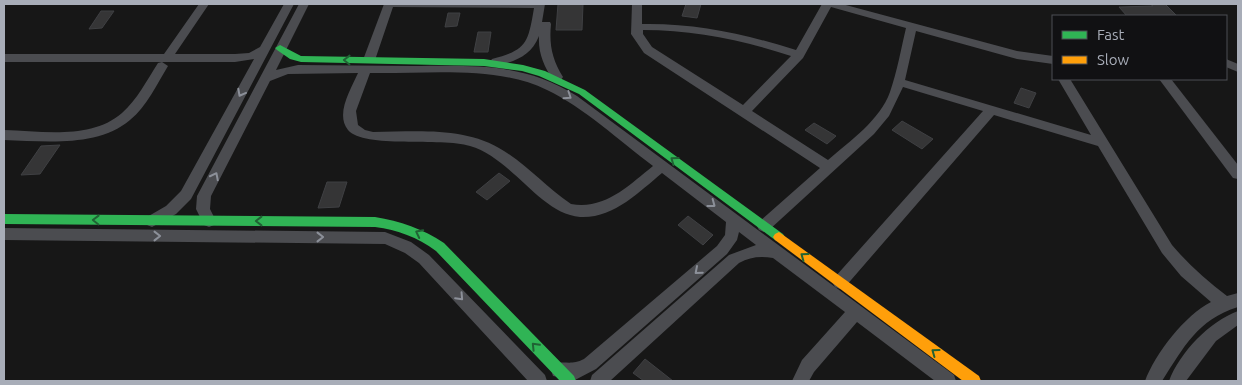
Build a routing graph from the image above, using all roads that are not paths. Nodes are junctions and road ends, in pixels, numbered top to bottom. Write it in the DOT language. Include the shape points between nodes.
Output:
graph roads {
  1 [pos="204,4"];
  2 [pos="289,4"];
  3 [pos="304,4"];
  4 [pos="389,4"];
  5 [pos="543,4"];
  6 [pos="637,4"];
  7 [pos="827,4"];
  8 [pos="831,4"];
  9 [pos="912,26"];
  10 [pos="637,27"];
  11 [pos="280,48"];
  12 [pos="264,50"];
  13 [pos="799,55"];
  14 [pos="4,58"];
  15 [pos="1052,60"];
  16 [pos="165,62"];
  17 [pos="496,62"];
  18 [pos="4,65"];
  19 [pos="367,65"];
  20 [pos="251,75"];
  21 [pos="557,77"];
  22 [pos="264,79"];
  23 [pos="1065,80"];
  24 [pos="1166,80"];
  25 [pos="899,82"];
  26 [pos="991,110"];
  27 [pos="743,112"];
  28 [pos="4,135"];
  29 [pos="1103,143"];
  30 [pos="662,166"];
  31 [pos="829,167"];
  32 [pos="1238,174"];
  33 [pos="4,219"];
  34 [pos="733,219"];
  35 [pos="152,221"];
  36 [pos="209,221"];
  37 [pos="764,226"];
  38 [pos="4,234"];
  39 [pos="778,253"];
  40 [pos="840,282"];
  41 [pos="1231,302"];
  42 [pos="856,311"];
  43 [pos="1238,318"];
  44 [pos="564,376"];
  45 [pos="539,381"];
  46 [pos="598,381"];
  47 [pos="800,381"];
  48 [pos="948,381"];
  49 [pos="974,381"];
  50 [pos="1153,381"];
  51 [pos="1177,381"];
  1 -- 16 [label="street"];
  2 -- 12 [label="street"];
  3 -- 11 [label="street"];
  4 -- 5 [label="street"];
  4 -- 19 [label="street"];
  5 -- 17 [label="street" via="532,45 517,56"];
  5 -- 21 [label="street" via="543,46 547,61"];
  6 -- 10 [label="street"];
  7 -- 13 [label="street"];
  8 -- 9 [label="street"];
  9 -- 15 [label="street" via="1017,55"];
  9 -- 25 [label="street"];
  10 -- 13 [label="street" via="712,30"];
  10 -- 27 [label="street" via="639,40 648,50"];
  19 -- 11 [label="street, one-way" via="301,59"];
  11 -- 22 [label="street"];
  12 -- 16 [label="street" via="243,58"];
  12 -- 20 [label="street"];
  13 -- 27 [label="street"];
  14 -- 16 [label="street"];
  16 -- 18 [label="street"];
  16 -- 20 [label="street" via="231,66"];
  16 -- 28 [label="street" via="126,117 112,126 80,135"];
  17 -- 19 [label="street"];
  17 -- 21 [label="street" via="528,66"];
  19 -- 22 [label="street" via="286,70"];
  19 -- 30 [label="street, one-way" via="489,70 535,79 573,99"];
  19 -- 30 [label="street" via="348,115 353,130 374,137 444,137 475,142 501,155 572,211 590,213 601,210"];
  20 -- 35 [label="street, one-way" via="186,196"];
  37 -- 21 [label="street, one-way"];
  36 -- 22 [label="street, one-way" via="204,210 204,196"];
  23 -- 29 [label="street"];
  24 -- 32 [label="street"];
  25 -- 26 [label="street"];
  25 -- 31 [label="street" via="892,103 878,122"];
  26 -- 29 [label="street"];
  26 -- 40 [label="street"];
  27 -- 31 [label="street"];
  29 -- 41 [label="street" via="1181,268 1200,286"];
  30 -- 34 [label="street, one-way"];
  31 -- 37 [label="street"];
  35 -- 33 [label="street, one-way"];
  34 -- 39 [label="street"];
  34 -- 44 [label="street, one-way" via="732,236 722,250 597,358 583,369"];
  35 -- 36 [label="street"];
  44 -- 36 [label="street, one-way" via="440,247 412,229 375,222"];
  40 -- 37 [label="street, one-way"];
  38 -- 45 [label="street, one-way" via="386,238 414,250 424,259"];
  39 -- 42 [label="street"];
  39 -- 46 [label="street" via="754,250 734,259"];
  49 -- 40 [label="street, one-way"];
  41 -- 50 [label="street" via="1207,310 1193,321"];
  42 -- 47 [label="street" via="808,366"];
  42 -- 48 [label="street"];
  43 -- 51 [label="street" via="1213,332"];
}
